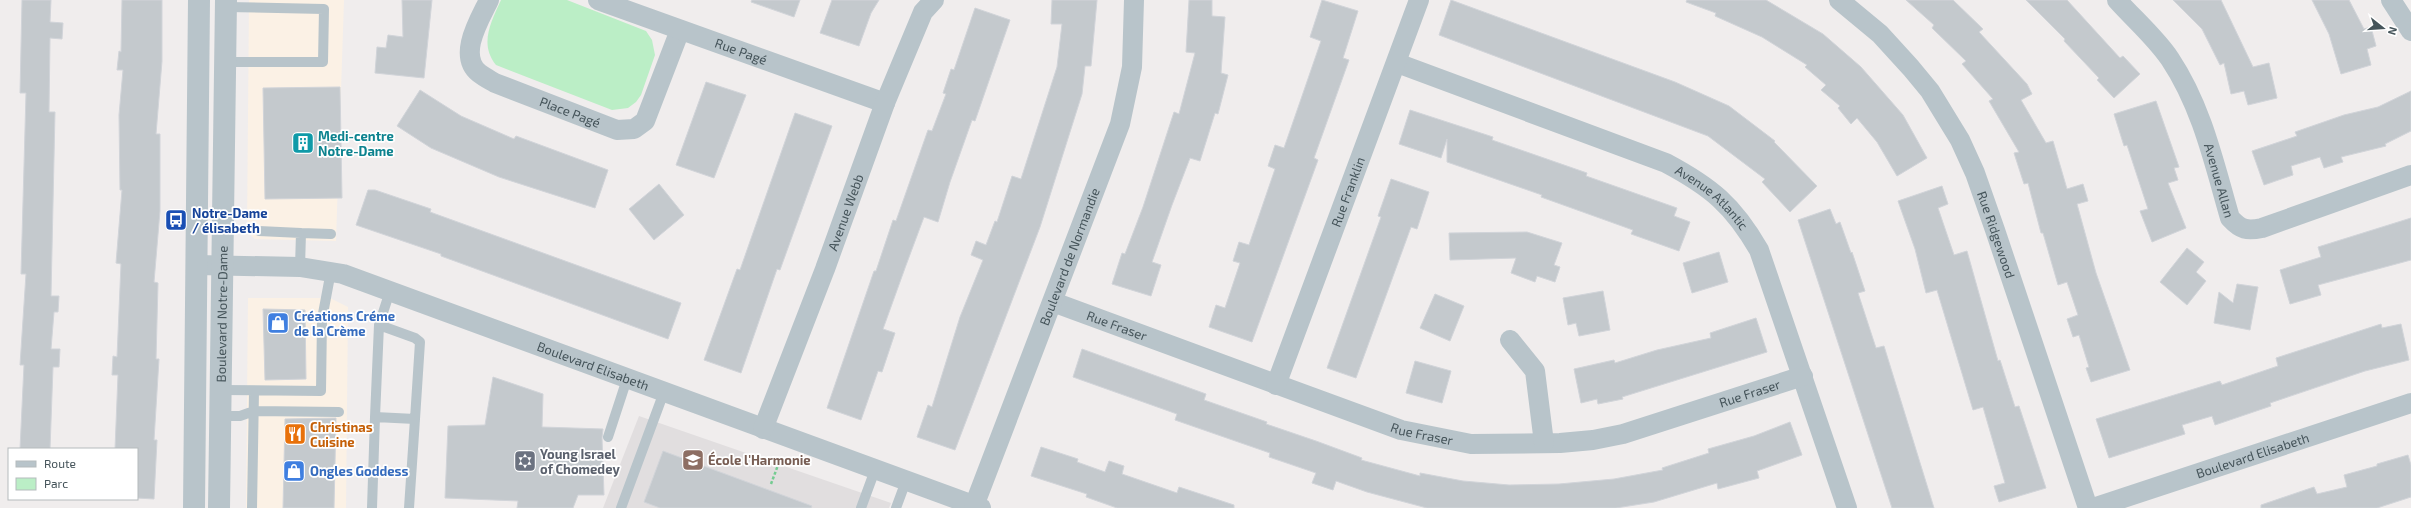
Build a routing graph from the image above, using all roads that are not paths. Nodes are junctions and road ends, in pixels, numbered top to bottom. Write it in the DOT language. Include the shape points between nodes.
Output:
graph roads {
  1 [pos="199,0"];
  2 [pos="489,0"];
  3 [pos="598,0"];
  4 [pos="934,0"];
  5 [pos="1134,0"];
  6 [pos="1419,0"];
  7 [pos="1839,0"];
  8 [pos="2117,0"];
  9 [pos="2390,0"];
  10 [pos="226,4"];
  11 [pos="680,30"];
  12 [pos="2411,31"];
  13 [pos="225,62"];
  14 [pos="1397,64"];
  15 [pos="884,103"];
  16 [pos="2411,176"];
  17 [pos="259,231"];
  18 [pos="301,233"];
  19 [pos="331,234"];
  20 [pos="196,266"];
  21 [pos="222,266"];
  22 [pos="300,267"];
  23 [pos="331,271"];
  24 [pos="390,291"];
  25 [pos="1053,302"];
  26 [pos="379,324"];
  27 [pos="1510,340"];
  28 [pos="1803,376"];
  29 [pos="627,378"];
  30 [pos="1276,384"];
  31 [pos="221,390"];
  32 [pos="254,391"];
  33 [pos="664,392"];
  34 [pos="2411,403"];
  35 [pos="254,411"];
  36 [pos="339,412"];
  37 [pos="221,416"];
  38 [pos="375,417"];
  39 [pos="416,419"];
  40 [pos="763,429"];
  41 [pos="608,437"];
  42 [pos="1544,443"];
  43 [pos="875,470"];
  44 [pos="906,481"];
  45 [pos="977,507"];
  46 [pos="194,508"];
  47 [pos="219,508"];
  48 [pos="252,508"];
  49 [pos="372,508"];
  50 [pos="409,508"];
  51 [pos="621,508"];
  52 [pos="861,508"];
  53 [pos="896,508"];
  54 [pos="1847,508"];
  55 [pos="2088,508"];
  56 [pos="2093,508"];
  1 -- 20 [label="street, Boulevard Notre-Dame"];
  2 -- 11 [label="street, Place Pagé" via="470,43 471,58 478,72 495,83 617,130 634,129 645,121"];
  3 -- 11 [label="street, Rue Pagé"];
  4 -- 15 [label="street, Avenue Webb" via="923,12"];
  5 -- 25 [label="street, Boulevard de Normandie" via="1132,67 1120,124"];
  6 -- 14 [label="street, Rue Franklin"];
  7 -- 55 [label="street, Rue Ridgewood" via="1880,34 1926,85 1963,145 1990,216"];
  8 -- 16 [label="street, Avenue Allan" via="2169,58 2189,92 2202,122 2230,218 2238,227 2248,231 2262,228"];
  9 -- 12 [label="street"];
  10 -- 13 [label="street, Boulevard Notre-Dame"];
  10 -- 13 [label="lane" via="324,10 323,62"];
  11 -- 15 [label="street, Rue Pagé"];
  13 -- 21 [label="street, Boulevard Notre-Dame"];
  14 -- 28 [label="street, Avenue Atlantic" via="1666,163 1715,194 1743,223 1759,250"];
  14 -- 30 [label="street, Rue Franklin"];
  15 -- 40 [label="street, Avenue Webb" via="825,269"];
  17 -- 18 [label="lane"];
  18 -- 19 [label="lane"];
  18 -- 22 [label="lane"];
  20 -- 21 [label="street, Boulevard Elisabeth"];
  20 -- 46 [label="street, Boulevard Notre-Dame"];
  21 -- 22 [label="street, Boulevard Elisabeth"];
  21 -- 31 [label="street, Boulevard Notre-Dame"];
  22 -- 23 [label="street, Boulevard Elisabeth"];
  23 -- 24 [label="street, Boulevard Elisabeth"];
  23 -- 32 [label="lane" via="322,319 320,391"];
  24 -- 26 [label="lane"];
  24 -- 29 [label="street, Boulevard Elisabeth"];
  25 -- 30 [label="street, Rue Fraser"];
  25 -- 45 [label="street, Boulevard de Normandie"];
  26 -- 38 [label="lane"];
  26 -- 39 [label="lane" via="416,338 420,342"];
  27 -- 42 [label="street" via="1535,371"];
  28 -- 42 [label="street, Rue Fraser" via="1624,434 1593,440"];
  28 -- 54 [label="street, Avenue Atlantic"];
  29 -- 33 [label="street, Boulevard Elisabeth"];
  29 -- 41 [label="lane"];
  30 -- 42 [label="street, Rue Fraser" via="1401,430 1471,444"];
  31 -- 32 [label="lane"];
  31 -- 37 [label="street, Boulevard Notre-Dame"];
  32 -- 35 [label="lane"];
  33 -- 40 [label="street, Boulevard Elisabeth"];
  33 -- 51 [label="lane"];
  34 -- 56 [label="street, Boulevard Elisabeth"];
  35 -- 36 [label="lane"];
  35 -- 37 [label="lane" via="240,416"];
  35 -- 48 [label="lane"];
  37 -- 47 [label="street, Boulevard Notre-Dame"];
  38 -- 39 [label="lane"];
  38 -- 49 [label="lane"];
  39 -- 50 [label="lane"];
  40 -- 43 [label="street, Boulevard Elisabeth"];
  43 -- 44 [label="street, Boulevard Elisabeth"];
  43 -- 52 [label="lane"];
  44 -- 45 [label="street, Boulevard Elisabeth"];
  44 -- 53 [label="lane"];
}
